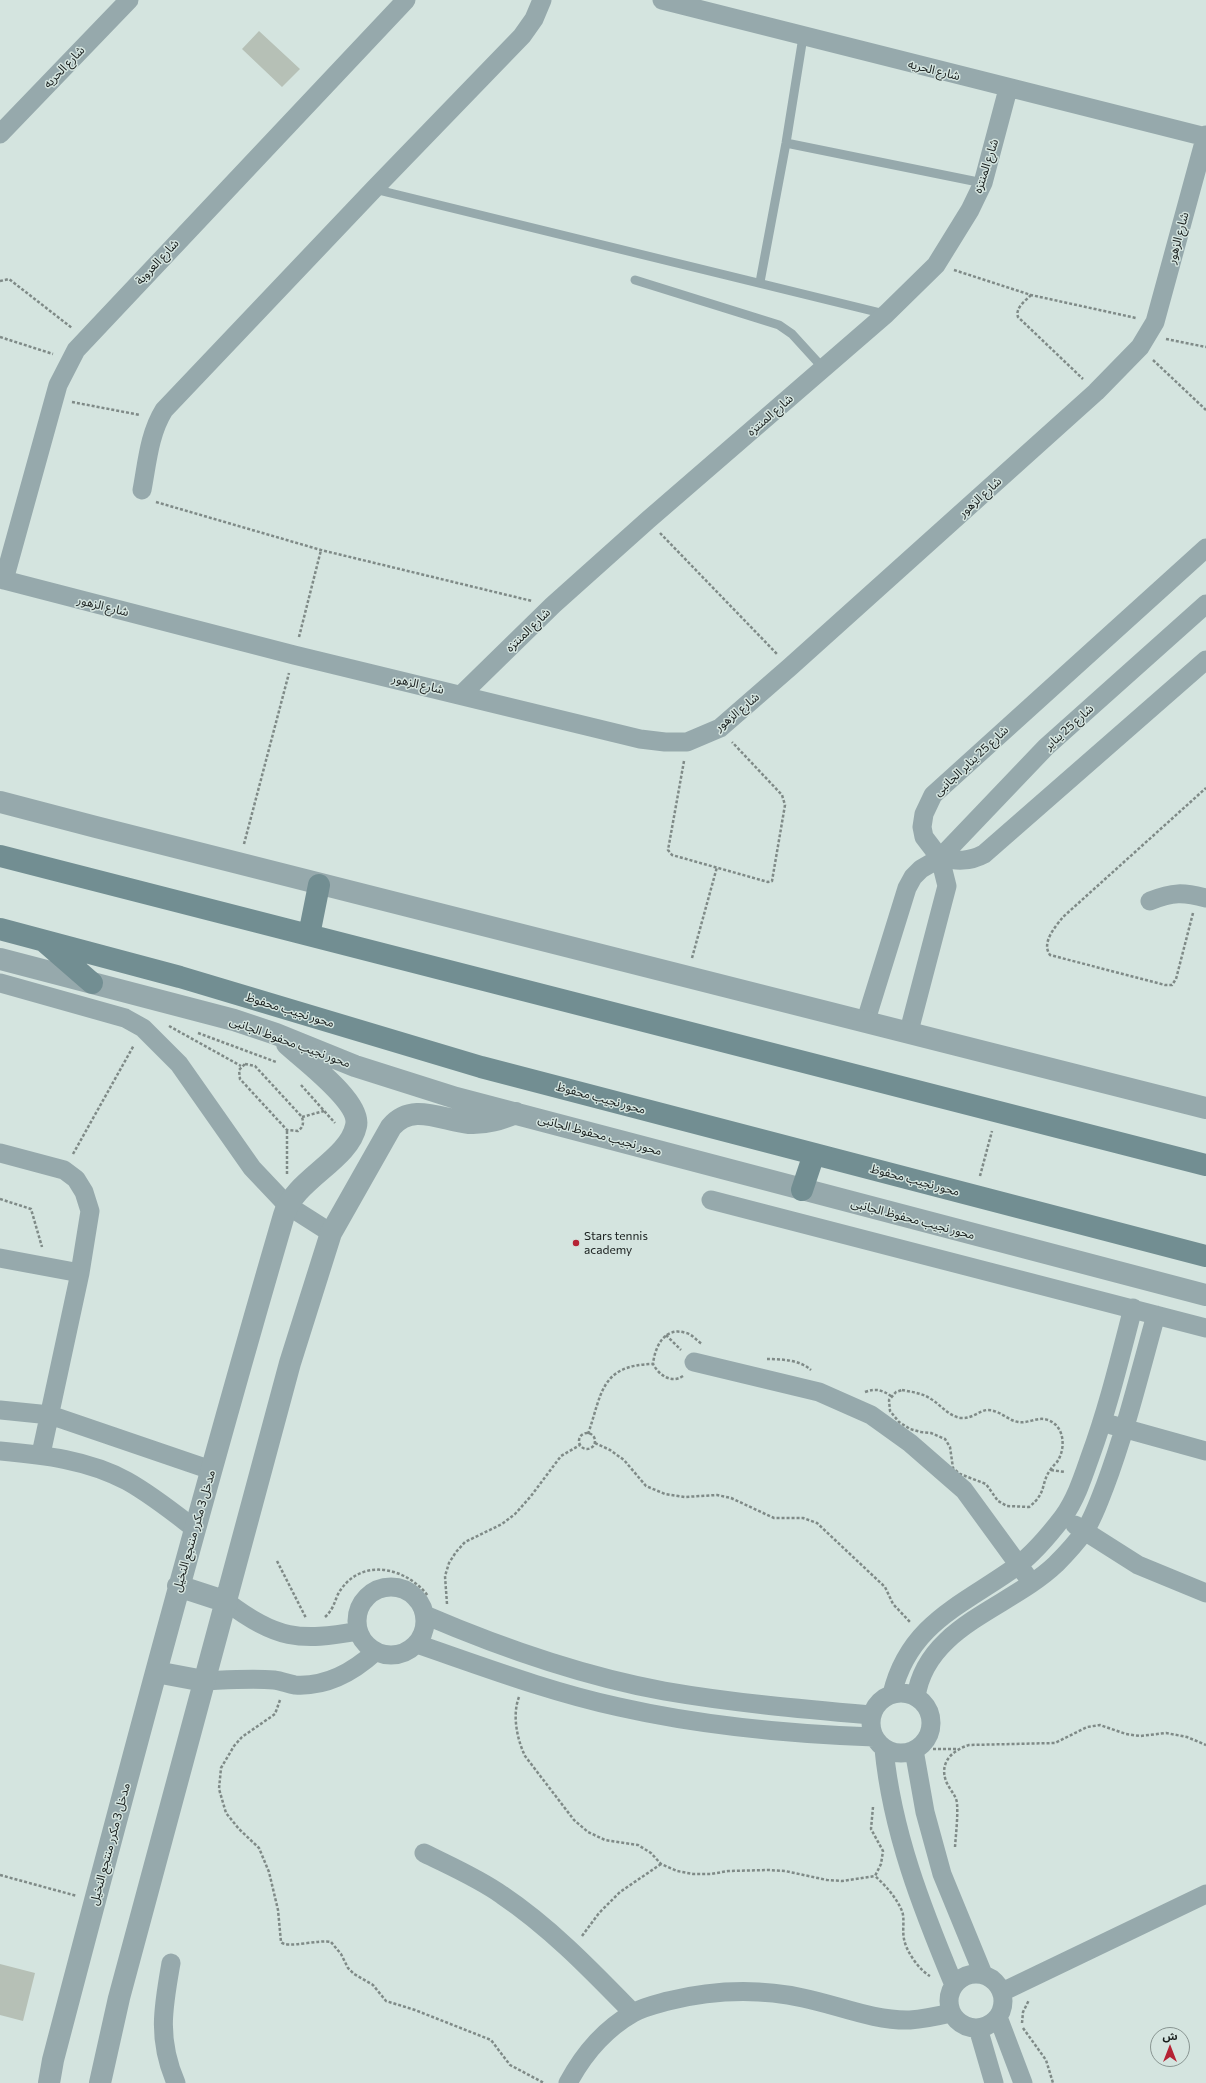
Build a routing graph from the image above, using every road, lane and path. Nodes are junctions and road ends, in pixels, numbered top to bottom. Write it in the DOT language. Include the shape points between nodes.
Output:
graph roads {
  1 [pos="129,0"];
  2 [pos="406,0"];
  3 [pos="542,0"];
  4 [pos="662,0"];
  5 [pos="803,37"];
  6 [pos="1008,89"];
  7 [pos="0,134"];
  8 [pos="1206,136"];
  9 [pos="786,143"];
  10 [pos="983,183"];
  11 [pos="374,189"];
  12 [pos="936,265"];
  13 [pos="635,280"];
  14 [pos="0,281"];
  15 [pos="760,282"];
  16 [pos="1031,295"];
  17 [pos="886,314"];
  18 [pos="1148,335"];
  19 [pos="0,336"];
  20 [pos="85,339"];
  21 [pos="1206,347"];
  22 [pos="70,359"];
  23 [pos="823,368"];
  24 [pos="1096,392"];
  25 [pos="54,399"];
  26 [pos="1206,410"];
  27 [pos="159,419"];
  28 [pos="142,490"];
  29 [pos="648,520"];
  30 [pos="1206,548"];
  31 [pos="321,550"];
  32 [pos="2,580"];
  33 [pos="553,606"];
  34 [pos="1205,606"];
  35 [pos="294,655"];
  36 [pos="1206,660"];
  37 [pos="790,667"];
  38 [pos="462,694"];
  39 [pos="720,728"];
  40 [pos="687,742"];
  41 [pos="1206,788"];
  42 [pos="0,802"];
  43 [pos="0,856"];
  44 [pos="940,858"];
  45 [pos="238,864"];
  46 [pos="717,867"];
  47 [pos="320,885"];
  48 [pos="1202,897"];
  49 [pos="1150,901"];
  50 [pos="0,929"];
  51 [pos="309,935"];
  52 [pos="42,940"];
  53 [pos="0,959"];
  54 [pos="687,976"];
  55 [pos="0,983"];
  56 [pos="92,983"];
  57 [pos="866,1020"];
  58 [pos="168,1026"];
  59 [pos="908,1031"];
  60 [pos="276,1034"];
  61 [pos="241,1066"];
  62 [pos="1206,1108"];
  63 [pos="324,1111"];
  64 [pos="997,1111"];
  65 [pos="516,1113"];
  66 [pos="302,1117"];
  67 [pos="288,1130"];
  68 [pos="0,1153"];
  69 [pos="814,1154"];
  70 [pos="1206,1165"];
  71 [pos="287,1175"];
  72 [pos="802,1190"];
  73 [pos="976,1196"];
  74 [pos="0,1199"];
  75 [pos="711,1200"];
  76 [pos="287,1205"];
  77 [pos="331,1233"];
  78 [pos="1206,1256"];
  79 [pos="0,1258"];
  80 [pos="47,1266"];
  81 [pos="80,1273"];
  82 [pos="1206,1295"];
  83 [pos="1133,1308"];
  84 [pos="1156,1315"];
  85 [pos="1206,1328"];
  86 [pos="694,1362"];
  87 [pos="653,1364"];
  88 [pos="907,1391"];
  89 [pos="0,1410"];
  90 [pos="50,1416"];
  91 [pos="1103,1423"];
  92 [pos="1124,1429"];
  93 [pos="588,1434"];
  94 [pos="594,1443"];
  95 [pos="580,1445"];
  96 [pos="0,1451"];
  97 [pos="1206,1451"];
  98 [pos="41,1454"];
  99 [pos="211,1470"];
  100 [pos="1063,1516"];
  101 [pos="195,1529"];
  102 [pos="1084,1532"];
  103 [pos="277,1560"];
  104 [pos="1018,1565"];
  105 [pos="1032,1584"];
  106 [pos="178,1586"];
  107 [pos="1206,1593"];
  108 [pos="227,1602"];
  109 [pos="425,1615"];
  110 [pos="322,1619"];
  111 [pos="443,1620"];
  112 [pos="358,1631"];
  113 [pos="922,1634"];
  114 [pos="290,1636"];
  115 [pos="417,1644"];
  116 [pos="376,1652"];
  117 [pos="156,1672"];
  118 [pos="276,1680"];
  119 [pos="204,1681"];
  120 [pos="526,1682"];
  121 [pos="892,1694"];
  122 [pos="916,1697"];
  123 [pos="871,1715"];
  124 [pos="879,1743"];
  125 [pos="920,1745"];
  126 [pos="1206,1745"];
  127 [pos="957,1748"];
  128 [pos="953,1851"];
  129 [pos="424,1853"];
  130 [pos="661,1864"];
  131 [pos="0,1876"];
  132 [pos="875,1876"];
  133 [pos="1206,1894"];
  134 [pos="95,1901"];
  135 [pos="570,1950"];
  136 [pos="171,1963"];
  137 [pos="983,1974"];
  138 [pos="1042,1974"];
  139 [pos="954,1985"];
  140 [pos="1002,1992"];
  141 [pos="634,2013"];
  142 [pos="952,2013"];
  143 [pos="998,2018"];
  144 [pos="978,2028"];
  145 [pos="49,2083"];
  146 [pos="100,2083"];
  147 [pos="176,2083"];
  148 [pos="544,2083"];
  149 [pos="568,2083"];
  150 [pos="994,2083"];
  151 [pos="1023,2083"];
  152 [pos="1053,2083"];
  1 -- 7 [label="street, شارع الحريه"];
  2 -- 20 [label="street, شارع العروبة"];
  3 -- 11 [label="street" via="534,19 522,36"];
  4 -- 5 [label="street, شارع الحريه"];
  5 -- 6 [label="street, شارع الحريه"];
  5 -- 9 [label="lane"];
  6 -- 8 [label="street, شارع الحريه"];
  6 -- 10 [label="street, شارع المنتزه"];
  8 -- 18 [label="street, شارع الزهور"];
  9 -- 10 [label="lane"];
  9 -- 15 [label="lane"];
  10 -- 12 [label="street, شارع المنتزه" via="970,210"];
  11 -- 15 [label="lane"];
  11 -- 27 [label="street" via="164,410"];
  12 -- 16 [label="path"];
  12 -- 17 [label="street, شارع المنتزه"];
  13 -- 23 [label="lane" via="779,326 792,334"];
  14 -- 20 [label="path" via="9,279"];
  15 -- 17 [label="lane"];
  16 -- 18 [label="path"];
  16 -- 24 [label="path" via="1018,309 1018,317"];
  17 -- 23 [label="street, شارع المنتزه"];
  18 -- 21 [label="path"];
  18 -- 24 [label="street, شارع الزهور"];
  18 -- 26 [label="path"];
  19 -- 22 [label="path"];
  20 -- 22 [label="street, شارع العروبة"];
  22 -- 25 [label="street, شارع العروبة"];
  23 -- 29 [label="street, شارع المنتزه"];
  24 -- 37 [label="street, شارع الزهور"];
  25 -- 27 [label="path"];
  25 -- 32 [label="street, شارع العروبة"];
  27 -- 28 [label="street" via="152,438"];
  28 -- 31 [label="path" via="146,500"];
  29 -- 33 [label="street, شارع المنتزه"];
  29 -- 37 [label="path"];
  30 -- 44 [label="street, شارع 25 يناير الجانبى" via="933,795 924,814 922,827 924,837"];
  31 -- 33 [label="path"];
  31 -- 35 [label="path"];
  32 -- 35 [label="street, شارع الزهور"];
  33 -- 38 [label="street, شارع المنتزه"];
  34 -- 44 [label="street, شارع 25 يناير" via="1046,748"];
  35 -- 38 [label="street, شارع الزهور"];
  35 -- 45 [label="path"];
  36 -- 44 [label="street" via="984,854 964,862"];
  37 -- 39 [label="street, شارع الزهور"];
  38 -- 40 [label="street, شارع الزهور" via="640,739"];
  39 -- 40 [label="street, شارع الزهور"];
  39 -- 46 [label="path" via="782,795 785,805 772,881"];
  40 -- 46 [label="path" via="668,850 672,855"];
  41 -- 48 [label="path" via="1063,917 1051,932 1047,952 1050,955 1172,985"];
  42 -- 45 [label="street"];
  43 -- 51 [label="main road"];
  44 -- 57 [label="street, شارع 25 يناير" via="912,877"];
  44 -- 59 [label="street" via="947,886"];
  45 -- 47 [label="street"];
  46 -- 54 [label="path"];
  47 -- 51 [label="main road"];
  47 -- 54 [label="street"];
  48 -- 49 [label="street" via="1187,892 1168,894"];
  50 -- 52 [label="main road, محور نجيب محفوظ"];
  51 -- 64 [label="main road"];
  52 -- 56 [label="main road"];
  52 -- 69 [label="main road, محور نجيب محفوظ" via="180,977 481,1067"];
  53 -- 56 [label="street, محور نجيب محفوظ الجانبى"];
  54 -- 57 [label="street"];
  55 -- 76 [label="street" via="125,1018 143,1028 179,1064 252,1168"];
  56 -- 60 [label="street, محور نجيب محفوظ الجانبى" via="234,1020"];
  57 -- 59 [label="street"];
  58 -- 61 [label="path"];
  59 -- 62 [label="street"];
  60 -- 65 [label="street, محور نجيب محفوظ الجانبى" via="405,1083"];
  60 -- 76 [label="street, مدخل 3 مكرر منتجع النخيل" via="342,1094 357,1116 350,1139"];
  61 -- 66 [label="path" via="255,1066"];
  61 -- 67 [label="path" via="238,1075 240,1079"];
  63 -- 66 [label="path"];
  64 -- 70 [label="main road"];
  64 -- 73 [label="path"];
  65 -- 72 [label="street, محور نجيب محفوظ الجانبى"];
  65 -- 77 [label="street" via="479,1123 415,1113 403,1116 391,1127"];
  66 -- 67 [label="path" via="302,1128 298,1131"];
  67 -- 71 [label="path"];
  68 -- 81 [label="street" via="64,1170 76,1179 84,1192 90,1211"];
  69 -- 72 [label="main road"];
  69 -- 73 [label="main road, محور نجيب محفوظ"];
  72 -- 82 [label="street, محور نجيب محفوظ الجانبى"];
  73 -- 78 [label="main road, محور نجيب محفوظ"];
  74 -- 80 [label="path" via="31,1209"];
  75 -- 83 [label="street"];
  76 -- 77 [label="street"];
  76 -- 99 [label="street, مدخل 3 مكرر منتجع النخيل"];
  77 -- 108 [label="street" via="290,1363"];
  79 -- 80 [label="street"];
  80 -- 81 [label="street"];
  81 -- 90 [label="street"];
  83 -- 84 [label="street"];
  83 -- 91 [label="street"];
  84 -- 85 [label="street"];
  84 -- 92 [label="street"];
  86 -- 104 [label="street" via="819,1392 871,1415 910,1443 964,1490"];
  87 -- 93 [label="path" via="629,1367 609,1380 597,1401"];
  88 -- 88 [label="path" via="924,1395 949,1414 962,1418 974,1416 985,1410 998,1411 1016,1422 1027,1423 1038,1419 1048,1420 1057,1426 1063,1437 1062,1451 1050,1469 1038,1501 1029,1508 1007,1506 998,1501 986,1484 960,1474 953,1468 950,1447 945,1439 932,1433 910,1429 899,1422 890,1411 888,1400 891,1396 896,1392"];
  89 -- 90 [label="street"];
  90 -- 98 [label="street"];
  90 -- 99 [label="street"];
  91 -- 92 [label="street"];
  91 -- 100 [label="street" via="1081,1482"];
  92 -- 97 [label="street"];
  92 -- 102 [label="street" via="1111,1469"];
  93 -- 94 [label="path" via="594,1438"];
  93 -- 95 [label="path" via="581,1437"];
  94 -- 95 [label="path" via="590,1449 582,1448"];
  94 -- 113 [label="path" via="624,1460 646,1486 665,1494 686,1497 717,1495 731,1498 774,1518 803,1518 817,1523 885,1587 893,1604"];
  95 -- 111 [label="path" via="561,1456 515,1514 502,1524 465,1542 456,1552 445,1576 448,1607"];
  96 -- 98 [label="street"];
  98 -- 101 [label="street" via="74,1461 126,1481"];
  99 -- 101 [label="street, مدخل 3 مكرر منتجع النخيل"];
  100 -- 102 [label="street"];
  100 -- 104 [label="street" via="1041,1543"];
  101 -- 106 [label="street, مدخل 3 مكرر منتجع النخيل"];
  102 -- 105 [label="street" via="1056,1564"];
  102 -- 107 [label="street" via="1138,1565"];
  103 -- 114 [label="path" via="308,1622 293,1626"];
  104 -- 105 [label="street"];
  104 -- 113 [label="street" via="936,1621"];
  105 -- 122 [label="street" via="948,1638 925,1667 918,1682"];
  106 -- 108 [label="street"];
  106 -- 117 [label="street, مدخل 3 مكرر منتجع النخيل"];
  108 -- 114 [label="street" via="243,1614"];
  108 -- 119 [label="street"];
  109 -- 111 [label="street"];
  109 -- 112 [label="street" via="413,1594 402,1588 389,1586 377,1589 367,1596 360,1606 356,1618"];
  109 -- 115 [label="street" via="425,1626"];
  110 -- 111 [label="path" via="332,1611 341,1588 350,1580 361,1574 386,1570 404,1575 420,1585 437,1615"];
  111 -- 123 [label="street" via="528,1655 603,1677 664,1691 788,1708"];
  112 -- 114 [label="street" via="330,1636"];
  112 -- 116 [label="street" via="362,1640"];
  113 -- 121 [label="street" via="903,1661"];
  115 -- 116 [label="street" via="398,1655"];
  115 -- 120 [label="street"];
  116 -- 118 [label="street" via="343,1676 326,1681 295,1685"];
  117 -- 119 [label="street"];
  117 -- 134 [label="street, مدخل 3 مكرر منتجع النخيل"];
  118 -- 119 [label="street"];
  118 -- 148 [label="path" via="280,1700 276,1714 242,1737 234,1746 221,1768 219,1789 226,1813 259,1848 269,1872 278,1910 281,1942 286,1945 332,1942 348,1968 373,1985 386,2001 491,2040 510,2065"];
  119 -- 146 [label="street" via="119,1998"];
  120 -- 124 [label="street" via="618,1707 712,1725 818,1734"];
  120 -- 130 [label="path" via="516,1706 520,1744 525,1756 574,1820 588,1832 605,1840 638,1845 651,1853"];
  121 -- 122 [label="street" via="904,1693"];
  121 -- 123 [label="street" via="883,1698"];
  122 -- 125 [label="street" via="926,1705 931,1717 931,1729"];
  123 -- 124 [label="street" via="871,1730"];
  124 -- 125 [label="street" via="894,1752 904,1753"];
  124 -- 139 [label="street" via="909,1870"];
  125 -- 127 [label="path" via="930,1749"];
  125 -- 137 [label="street" via="925,1812 942,1874"];
  126 -- 127 [label="path" via="1187,1737 1166,1733 1140,1736 1100,1725 1087,1727 1055,1743 969,1745"];
  127 -- 128 [label="path" via="944,1769 946,1781 957,1802"];
  129 -- 135 [label="street" via="501,1894 534,1918"];
  130 -- 132 [label="path" via="677,1871 694,1874 768,1870 842,1881"];
  130 -- 135 [label="path" via="620,1892 599,1913"];
  131 -- 134 [label="path"];
  133 -- 138 [label="street"];
  134 -- 145 [label="street, مدخل 3 مكرر منتجع النخيل"];
  135 -- 141 [label="street"];
  136 -- 147 [label="street" via="162,2027 167,2057"];
  137 -- 139 [label="street" via="962,1977"];
  137 -- 140 [label="street" via="995,1981"];
  138 -- 140 [label="street"];
  138 -- 152 [label="path" via="1021,2019 1023,2027 1046,2060"];
  139 -- 142 [label="street" via="949,1995"];
  140 -- 143 [label="street" via="1003,2005"];
  141 -- 142 [label="street" via="693,1995 727,1991 761,1992 803,1998 885,2018 909,2020"];
  141 -- 149 [label="street" via="605,2034 577,2066"];
  142 -- 144 [label="street" via="958,2021"];
  143 -- 144 [label="street"];
  143 -- 151 [label="street"];
  144 -- 150 [label="street"];
}
